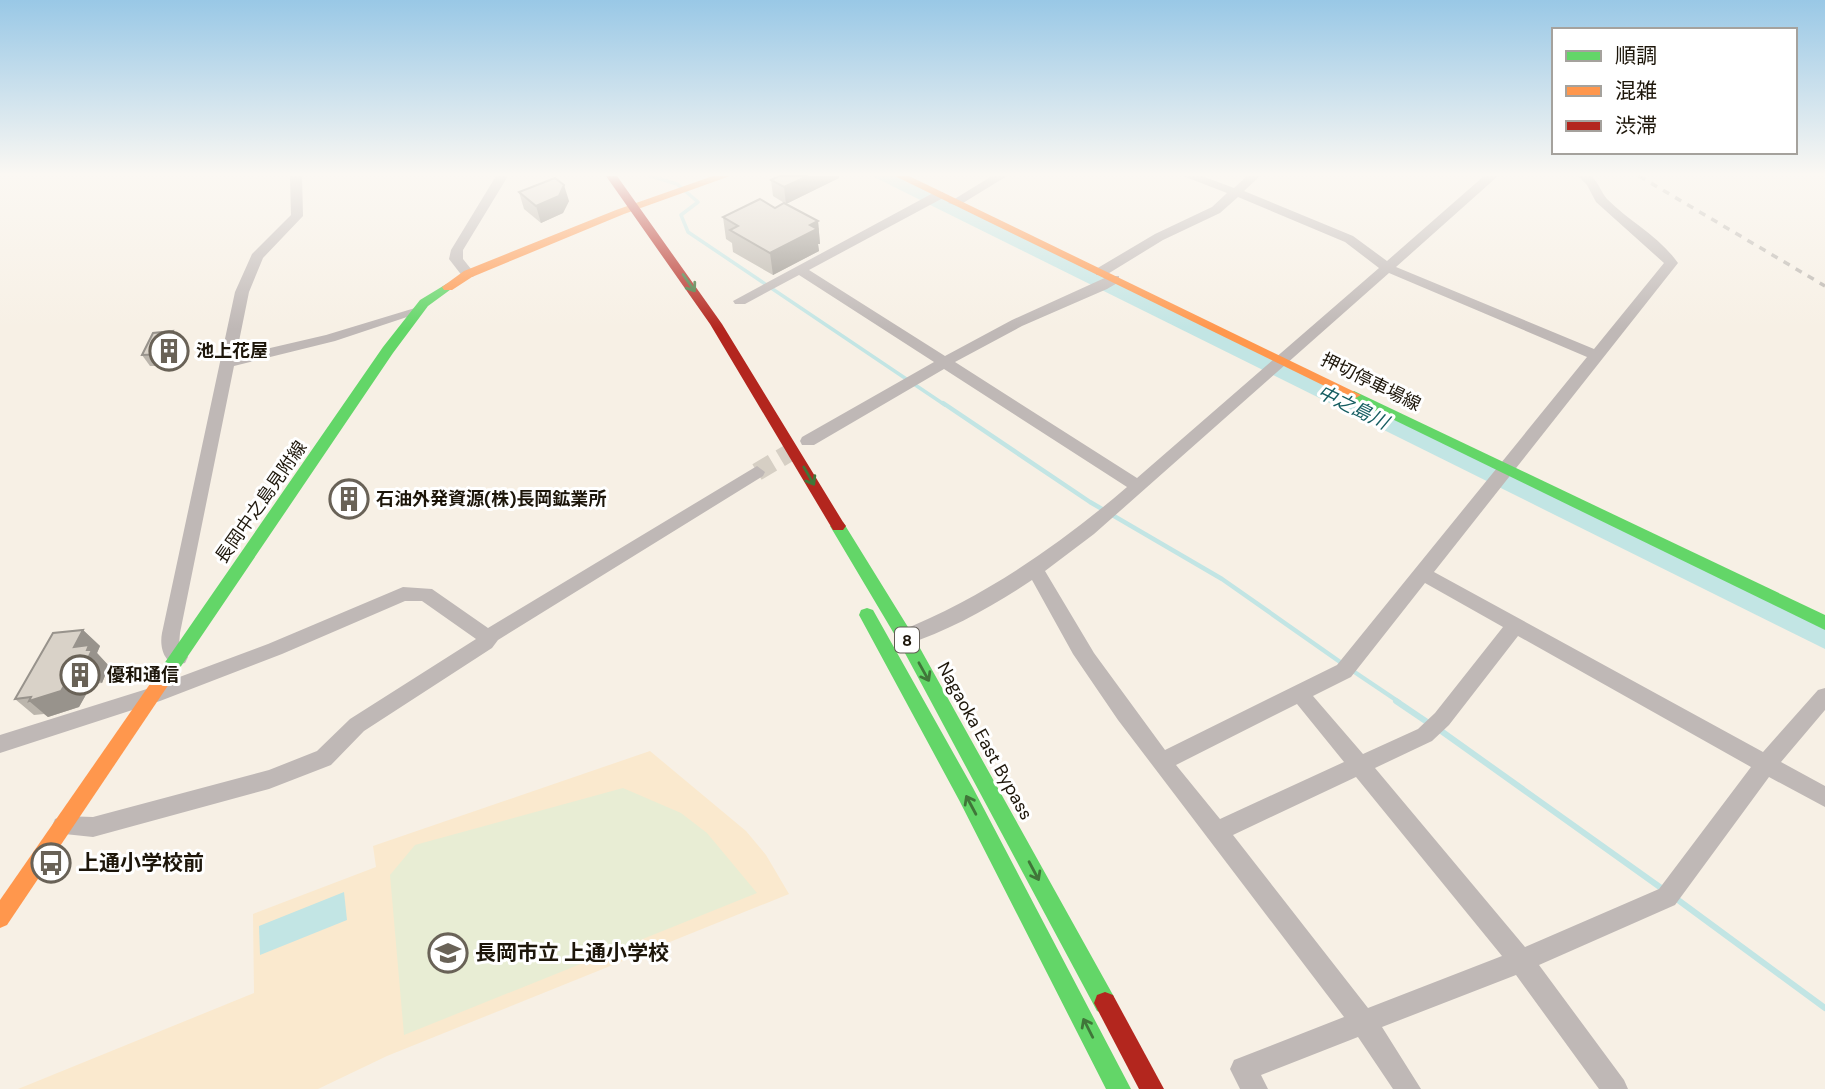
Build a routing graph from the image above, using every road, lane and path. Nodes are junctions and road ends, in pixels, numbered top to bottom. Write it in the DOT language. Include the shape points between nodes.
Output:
graph roads {
  1 [pos="287,227"];
  2 [pos="471,227"];
  3 [pos="584,227"];
  4 [pos="638,227"];
  5 [pos="641,227"];
  6 [pos="880,227"];
  7 [pos="1006,227"];
  8 [pos="1180,227"];
  9 [pos="1320,227"];
  10 [pos="1435,227"];
  11 [pos="1633,227"];
  12 [pos="1388,268"];
  13 [pos="800,270"];
  14 [pos="468,274"];
  15 [pos="1107,275"];
  16 [pos="740,301"];
  17 [pos="415,312"];
  18 [pos="699,330"];
  19 [pos="1597,356"];
  20 [pos="227,363"];
  21 [pos="942,363"];
  22 [pos="1276,364"];
  23 [pos="808,442"];
  24 [pos="1506,468"];
  25 [pos="757,472"];
  26 [pos="1138,486"];
  27 [pos="1036,571"];
  28 [pos="1421,573"];
  29 [pos="861,605"];
  30 [pos="1825,623"];
  31 [pos="1515,625"];
  32 [pos="905,636"];
  33 [pos="488,638"];
  34 [pos="178,657"];
  35 [pos="152,695"];
  36 [pos="1301,695"];
  37 [pos="1825,696"];
  38 [pos="0,744"];
  39 [pos="1161,762"];
  40 [pos="1765,765"];
  41 [pos="1359,767"];
  42 [pos="1825,797"];
  43 [pos="62,826"];
  44 [pos="1216,832"];
  45 [pos="0,918"];
  46 [pos="1521,961"];
  47 [pos="1366,1022"];
  48 [pos="1119,1089"];
  49 [pos="1152,1089"];
  50 [pos="1255,1089"];
  51 [pos="1408,1089"];
  52 [pos="1615,1089"];
  1 -- 20 [label="street" via="253,264 242,292"];
  2 -- 14 [label="street" via="456,259"];
  3 -- 14 [label="main road, 長岡中之島見附線"];
  4 -- 18 [label="main road, 8"];
  5 -- 32 [label="main road, Nagaoka East Bypass / 8, one-way" via="729,345"];
  6 -- 13 [label="street"];
  7 -- 15 [label="main road, 押切停車場線"];
  8 -- 15 [label="street"];
  9 -- 12 [label="street" via="1349,239"];
  10 -- 12 [label="street"];
  11 -- 19 [label="street" via="1671,263"];
  12 -- 19 [label="street"];
  12 -- 22 [label="street"];
  13 -- 16 [label="street"];
  13 -- 21 [label="street"];
  14 -- 17 [label="main road, 長岡中之島見附線"];
  15 -- 21 [label="street" via="1080,298 1031,316"];
  15 -- 22 [label="main road, 押切停車場線"];
  17 -- 20 [label="street"];
  17 -- 34 [label="main road, 長岡中之島見附線"];
  19 -- 24 [label="street"];
  20 -- 34 [label="street" via="171,633 169,647"];
  21 -- 23 [label="street"];
  21 -- 26 [label="street"];
  22 -- 24 [label="main road, 押切停車場線"];
  22 -- 26 [label="street"];
  24 -- 28 [label="street"];
  24 -- 30 [label="main road, 押切停車場線"];
  25 -- 33 [label="street"];
  26 -- 27 [label="street"];
  27 -- 32 [label="street" via="995,597"];
  27 -- 39 [label="street" via="1086,657"];
  28 -- 31 [label="street"];
  28 -- 36 [label="street" via="1344,671"];
  48 -- 29 [label="main road, 8, one-way" via="966,794"];
  31 -- 40 [label="street"];
  31 -- 41 [label="street" via="1426,735"];
  32 -- 49 [label="main road, Nagaoka East Bypass / 8, one-way"];
  33 -- 35 [label="street" via="426,594 416,592"];
  33 -- 43 [label="street" via="357,725 324,758 269,779 93,827"];
  34 -- 35 [label="main road, 長岡中之島見附線"];
  35 -- 38 [label="street"];
  35 -- 43 [label="main road, 長岡中之島見附線"];
  36 -- 39 [label="street"];
  36 -- 41 [label="street"];
  37 -- 40 [label="street"];
  39 -- 44 [label="street"];
  40 -- 42 [label="street"];
  40 -- 46 [label="street" via="1667,897"];
  41 -- 44 [label="street"];
  41 -- 46 [label="street"];
  43 -- 45 [label="main road, 長岡中之島見附線"];
  44 -- 47 [label="street"];
  46 -- 47 [label="street"];
  46 -- 52 [label="street"];
  47 -- 50 [label="street" via="1243,1069"];
  47 -- 51 [label="street"];
}
